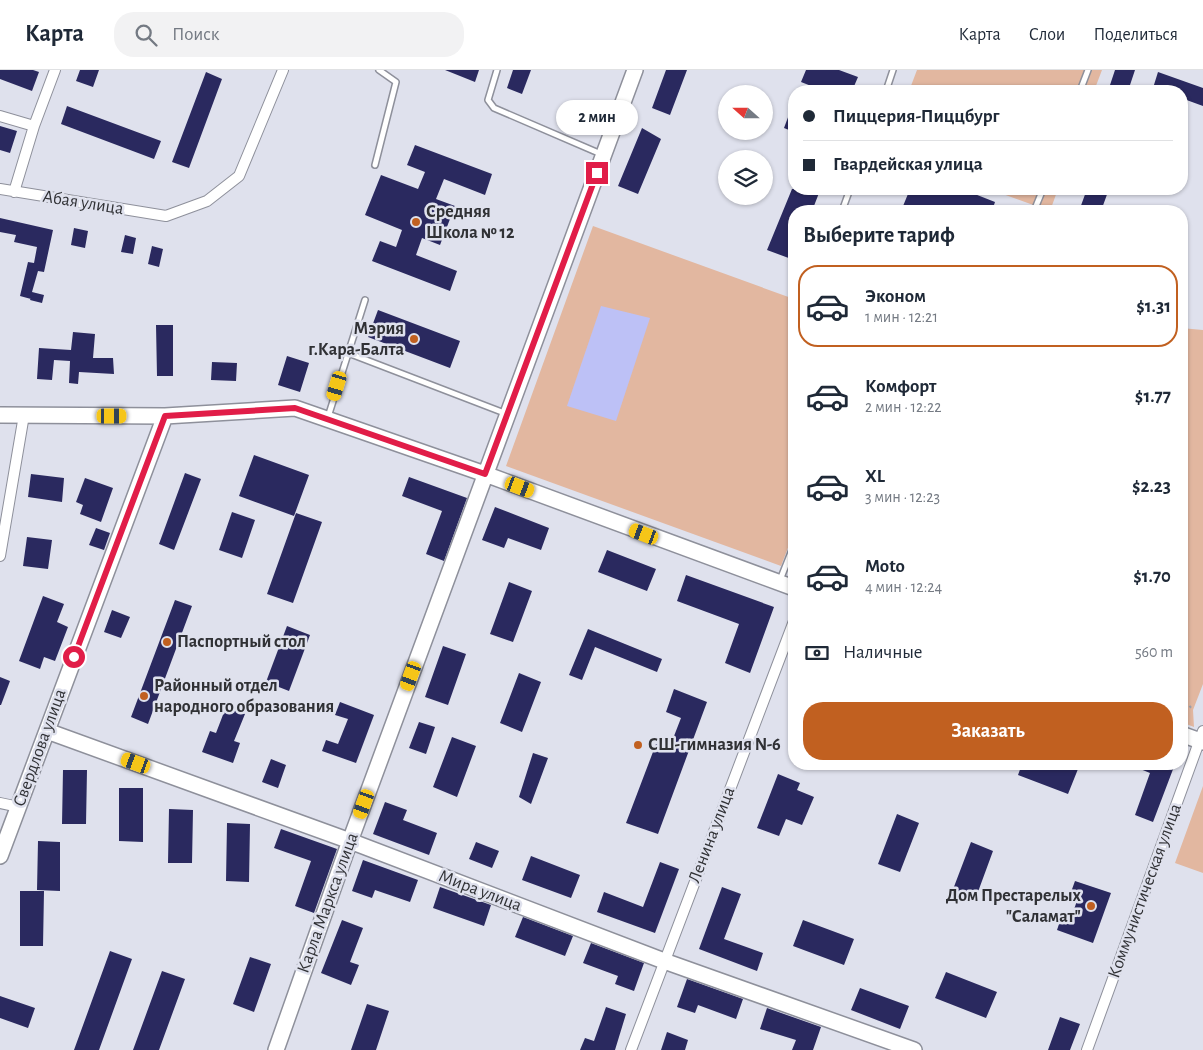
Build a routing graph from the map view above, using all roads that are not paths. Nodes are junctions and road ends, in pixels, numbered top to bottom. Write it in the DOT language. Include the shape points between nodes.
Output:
graph roads {
  1 [pos="55,70"];
  2 [pos="284,70"];
  3 [pos="379,70"];
  4 [pos="497,70"];
  5 [pos="635,70"];
  6 [pos="894,70"];
  7 [pos="1088,70"];
  8 [pos="888,85"];
  9 [pos="1082,85"];
  10 [pos="0,116"];
  11 [pos="34,126"];
  12 [pos="604,155"];
  13 [pos="375,164"];
  14 [pos="0,189"];
  15 [pos="14,192"];
  16 [pos="365,300"];
  17 [pos="348,353"];
  18 [pos="507,414"];
  19 [pos="0,415"];
  20 [pos="24,416"];
  21 [pos="165,416"];
  22 [pos="327,419"];
  23 [pos="485,474"];
  24 [pos="0,556"];
  25 [pos="788,561"];
  26 [pos="779,583"];
  27 [pos="788,586"];
  28 [pos="788,637"];
  29 [pos="47,731"];
  30 [pos="1188,735"];
  31 [pos="1202,738"];
  32 [pos="0,803"];
  33 [pos="19,807"];
  34 [pos="350,841"];
  35 [pos="0,856"];
  36 [pos="664,961"];
  37 [pos="276,1050"];
  38 [pos="631,1050"];
  39 [pos="914,1050"];
  40 [pos="1087,1050"];
  1 -- 11 [label="street"];
  2 -- 15 [label="street, Абая улица" via="240,176 207,201 166,216"];
  3 -- 13 [label="lane" via="396,82"];
  4 -- 12 [label="lane" via="488,100 494,108"];
  5 -- 12 [label="street, Карла Маркса улица"];
  6 -- 8 [label="lane"];
  7 -- 9 [label="lane"];
  10 -- 11 [label="street"];
  11 -- 15 [label="street"];
  12 -- 18 [label="street, Карла Маркса улица"];
  14 -- 15 [label="street, Абая улица"];
  16 -- 17 [label="lane"];
  17 -- 18 [label="lane"];
  17 -- 22 [label="lane"];
  18 -- 23 [label="street, Карла Маркса улица"];
  19 -- 20 [label="street"];
  20 -- 21 [label="street"];
  20 -- 24 [label="street"];
  21 -- 22 [label="street" via="295,408"];
  21 -- 29 [label="street, Свердлова улица"];
  22 -- 23 [label="street"];
  23 -- 26 [label="street"];
  23 -- 34 [label="street, Карла Маркса улица"];
  25 -- 26 [label="lane"];
  26 -- 27 [label="street"];
  28 -- 36 [label="street, Ленина улица"];
  29 -- 33 [label="street, Свердлова улица"];
  29 -- 34 [label="street, Мира улица"];
  30 -- 31 [label="street"];
  31 -- 40 [label="street, Коммунистическая улица"];
  32 -- 33 [label="street"];
  33 -- 35 [label="street, Свердлова улица"];
  34 -- 36 [label="street, Мира улица"];
  34 -- 37 [label="street, Карла Маркса улица"];
  36 -- 38 [label="street, Ленина улица"];
  36 -- 39 [label="street, Мира улица"];
}
